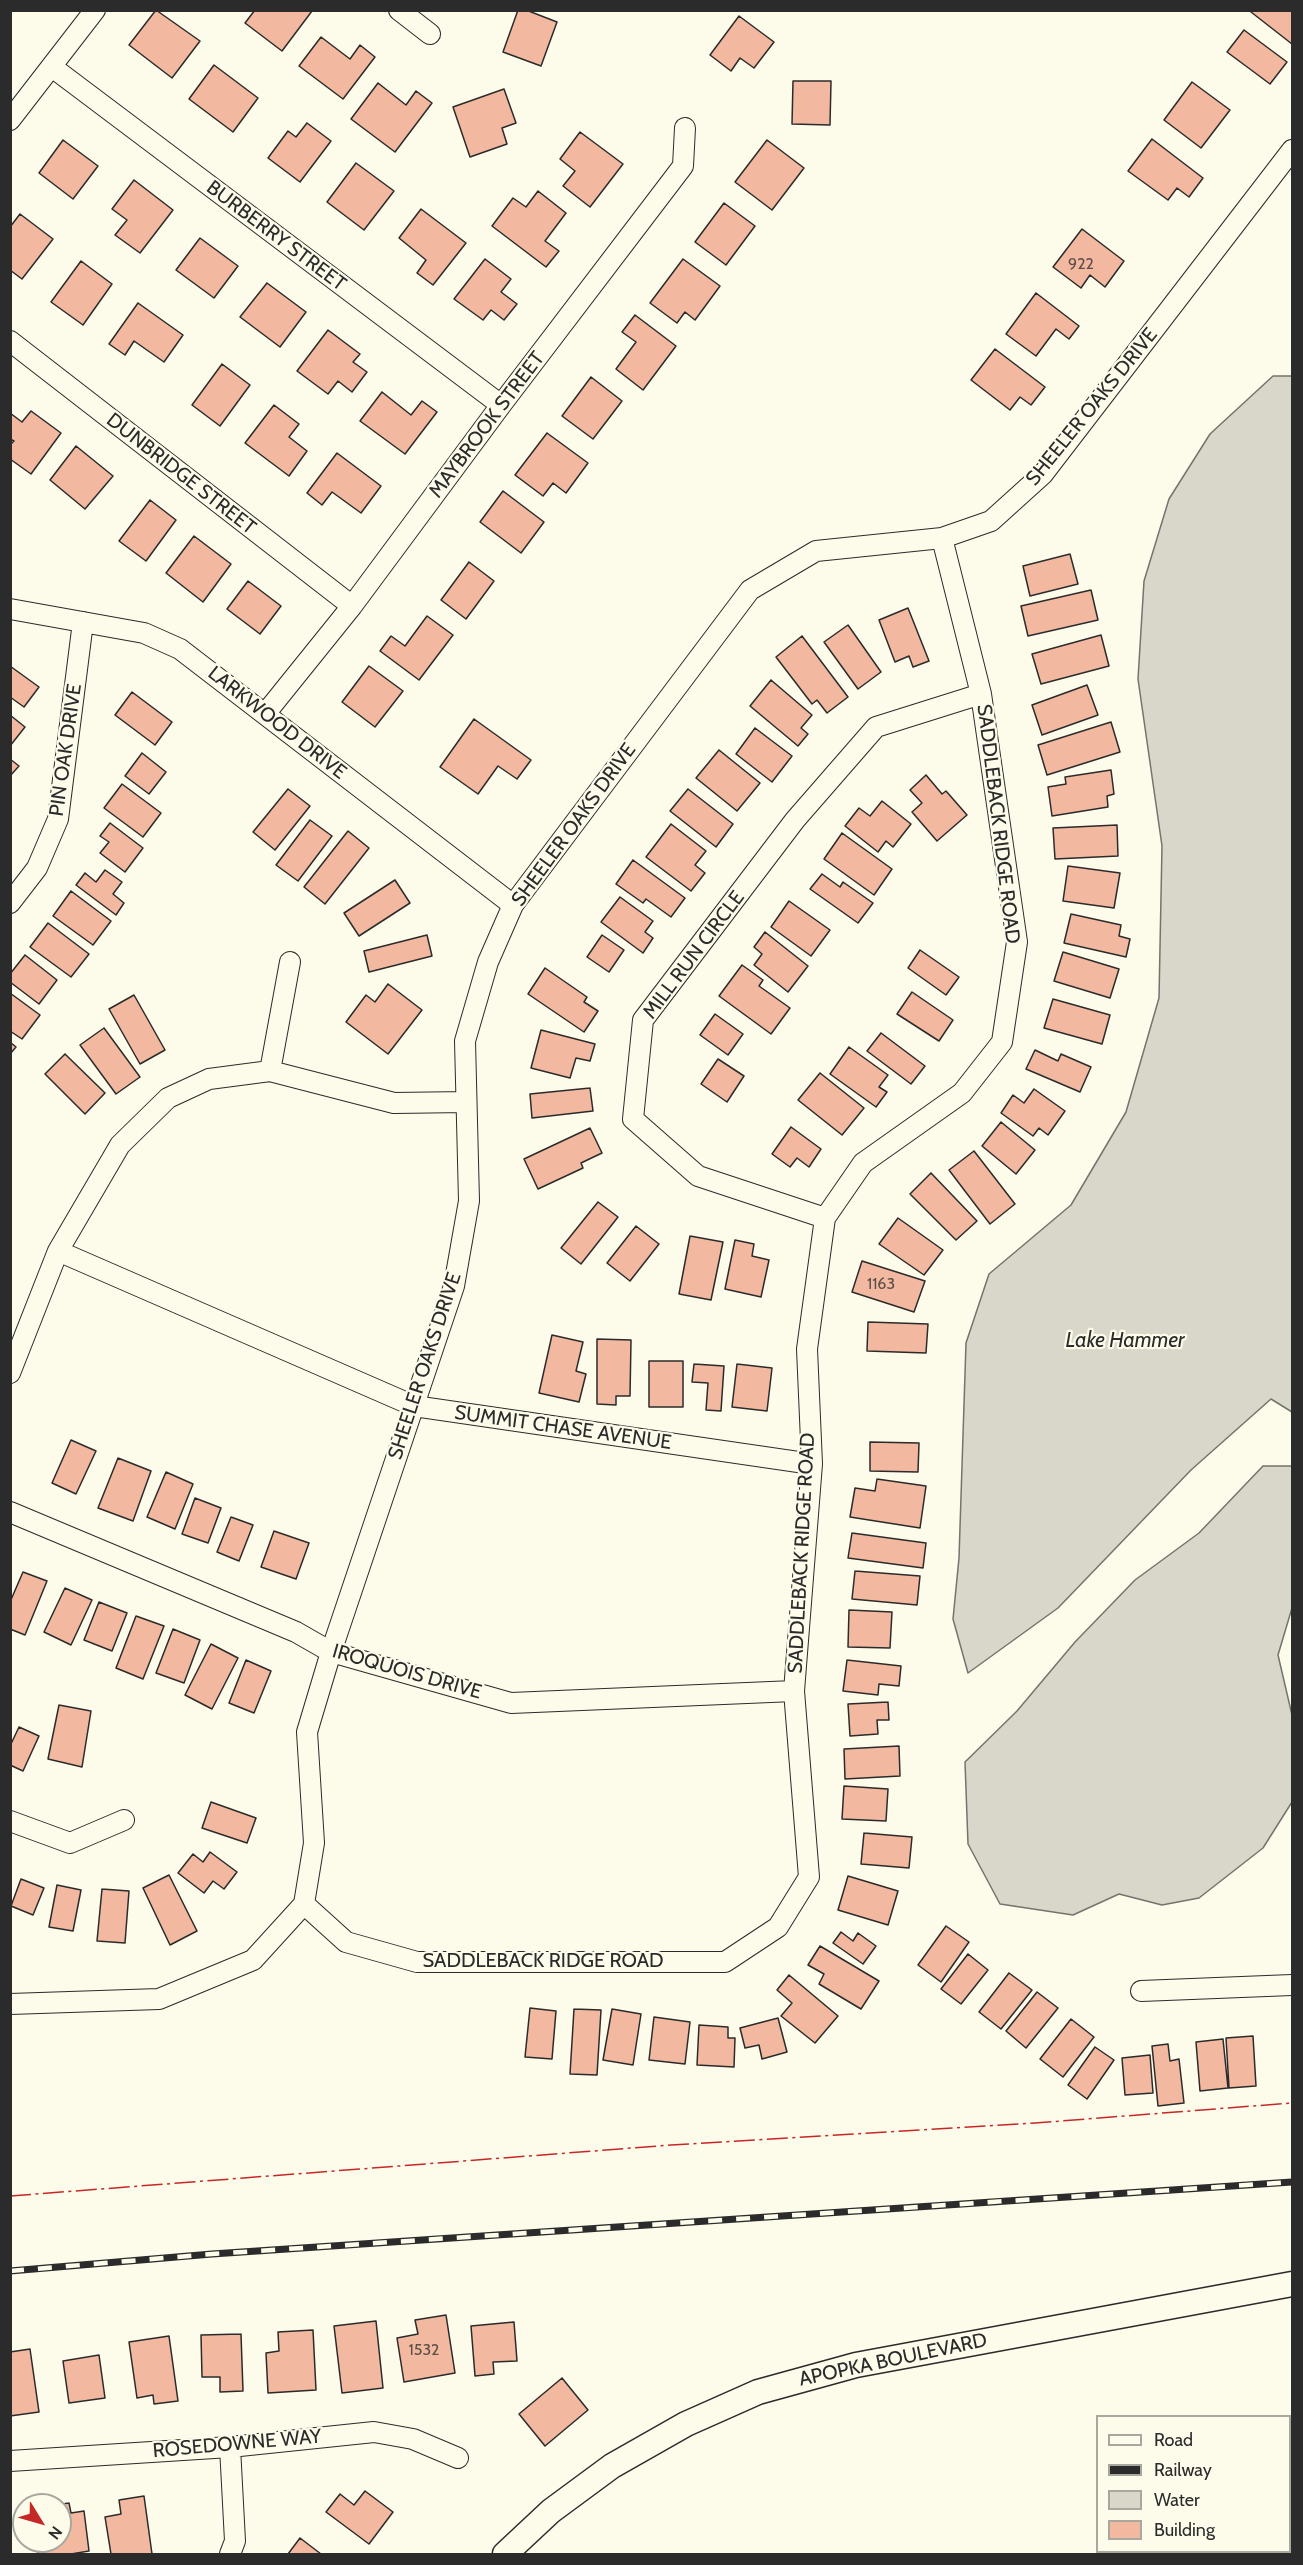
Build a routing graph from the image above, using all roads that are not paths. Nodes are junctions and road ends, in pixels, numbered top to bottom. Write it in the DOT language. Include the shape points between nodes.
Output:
graph roads {
  1 [pos="95,10"];
  2 [pos="399,10"];
  3 [pos="430,34"];
  4 [pos="52,67"];
  5 [pos="10,120"];
  6 [pos="685,128"];
  7 [pos="1293,150"];
  8 [pos="10,341"];
  9 [pos="501,405"];
  10 [pos="942,538"];
  11 [pos="352,606"];
  12 [pos="10,609"];
  13 [pos="83,622"];
  14 [pos="981,694"];
  15 [pos="265,714"];
  16 [pos="10,903"];
  17 [pos="513,905"];
  18 [pos="290,962"];
  19 [pos="270,1071"];
  20 [pos="466,1102"];
  21 [pos="825,1218"];
  22 [pos="58,1251"];
  23 [pos="10,1373"];
  24 [pos="414,1406"];
  25 [pos="812,1464"];
  26 [pos="10,1512"];
  27 [pos="331,1652"];
  28 [pos="794,1691"];
  29 [pos="124,1820"];
  30 [pos="10,1821"];
  31 [pos="304,1904"];
  32 [pos="1293,1985"];
  33 [pos="1141,1991"];
  34 [pos="10,2004"];
  35 [pos="1293,2284"];
  36 [pos="230,2447"];
  37 [pos="459,2458"];
  38 [pos="10,2461"];
  39 [pos="230,2554"];
  40 [pos="505,2554"];
  1 -- 4 [label="street"];
  2 -- 3 [label="street"];
  4 -- 5 [label="street"];
  4 -- 9 [label="street, BURBERRY STREET"];
  6 -- 9 [label="street, MAYBROOK STREET" via="683,166"];
  7 -- 10 [label="street, SHEELER OAKS DRIVE" via="1043,474 992,521"];
  8 -- 11 [label="street, DUNBRIDGE STREET"];
  9 -- 11 [label="street, MAYBROOK STREET"];
  10 -- 14 [label="street, SADDLEBACK RIDGE ROAD"];
  10 -- 17 [label="street, SHEELER OAKS DRIVE" via="816,551 750,590"];
  11 -- 15 [label="street, MAYBROOK STREET"];
  12 -- 13 [label="street, LARKWOOD DRIVE"];
  13 -- 15 [label="street, LARKWOOD DRIVE" via="144,633 180,649"];
  13 -- 16 [label="street, PIN OAK DRIVE" via="58,819 37,868"];
  14 -- 21 [label="street, SADDLEBACK RIDGE ROAD" via="1017,942 1002,1042 962,1093 863,1163"];
  14 -- 21 [label="street, MILL RUN CIRCLE" via="876,727 795,820 643,1020 633,1119 698,1176"];
  15 -- 17 [label="street, LARKWOOD DRIVE"];
  17 -- 20 [label="street, SHEELER OAKS DRIVE" via="488,962 465,1041"];
  18 -- 19 [label="street"];
  19 -- 20 [label="street" via="394,1103"];
  19 -- 22 [label="street" via="209,1079 168,1098 120,1145"];
  20 -- 24 [label="street, SHEELER OAKS DRIVE" via="469,1201 454,1286"];
  21 -- 25 [label="street, SADDLEBACK RIDGE ROAD" via="807,1349"];
  22 -- 23 [label="street"];
  22 -- 24 [label="street, SUMMIT CHASE AVENUE"];
  24 -- 25 [label="street, SUMMIT CHASE AVENUE"];
  24 -- 27 [label="street, SHEELER OAKS DRIVE"];
  25 -- 28 [label="street, SADDLEBACK RIDGE ROAD"];
  26 -- 27 [label="street, IROQUOIS DRIVE" via="296,1632"];
  27 -- 28 [label="street, IROQUOIS DRIVE" via="511,1703"];
  27 -- 31 [label="street, SHEELER OAKS DRIVE" via="307,1732 314,1843"];
  28 -- 31 [label="street, SADDLEBACK RIDGE ROAD" via="809,1877 778,1927 725,1962 417,1962 346,1942"];
  29 -- 30 [label="street" via="70,1843"];
  31 -- 34 [label="street" via="254,1960 159,1999"];
  32 -- 33 [label="street"];
  35 -- 40 [label="street, APOPKA BOULEVARD" via="856,2365 758,2392 686,2424 612,2466 551,2511"];
  36 -- 37 [label="street, ROSEDOWNE WAY" via="374,2432 413,2439"];
  36 -- 38 [label="street, ROSEDOWNE WAY"];
  36 -- 39 [label="street" via="235,2541"];
}
